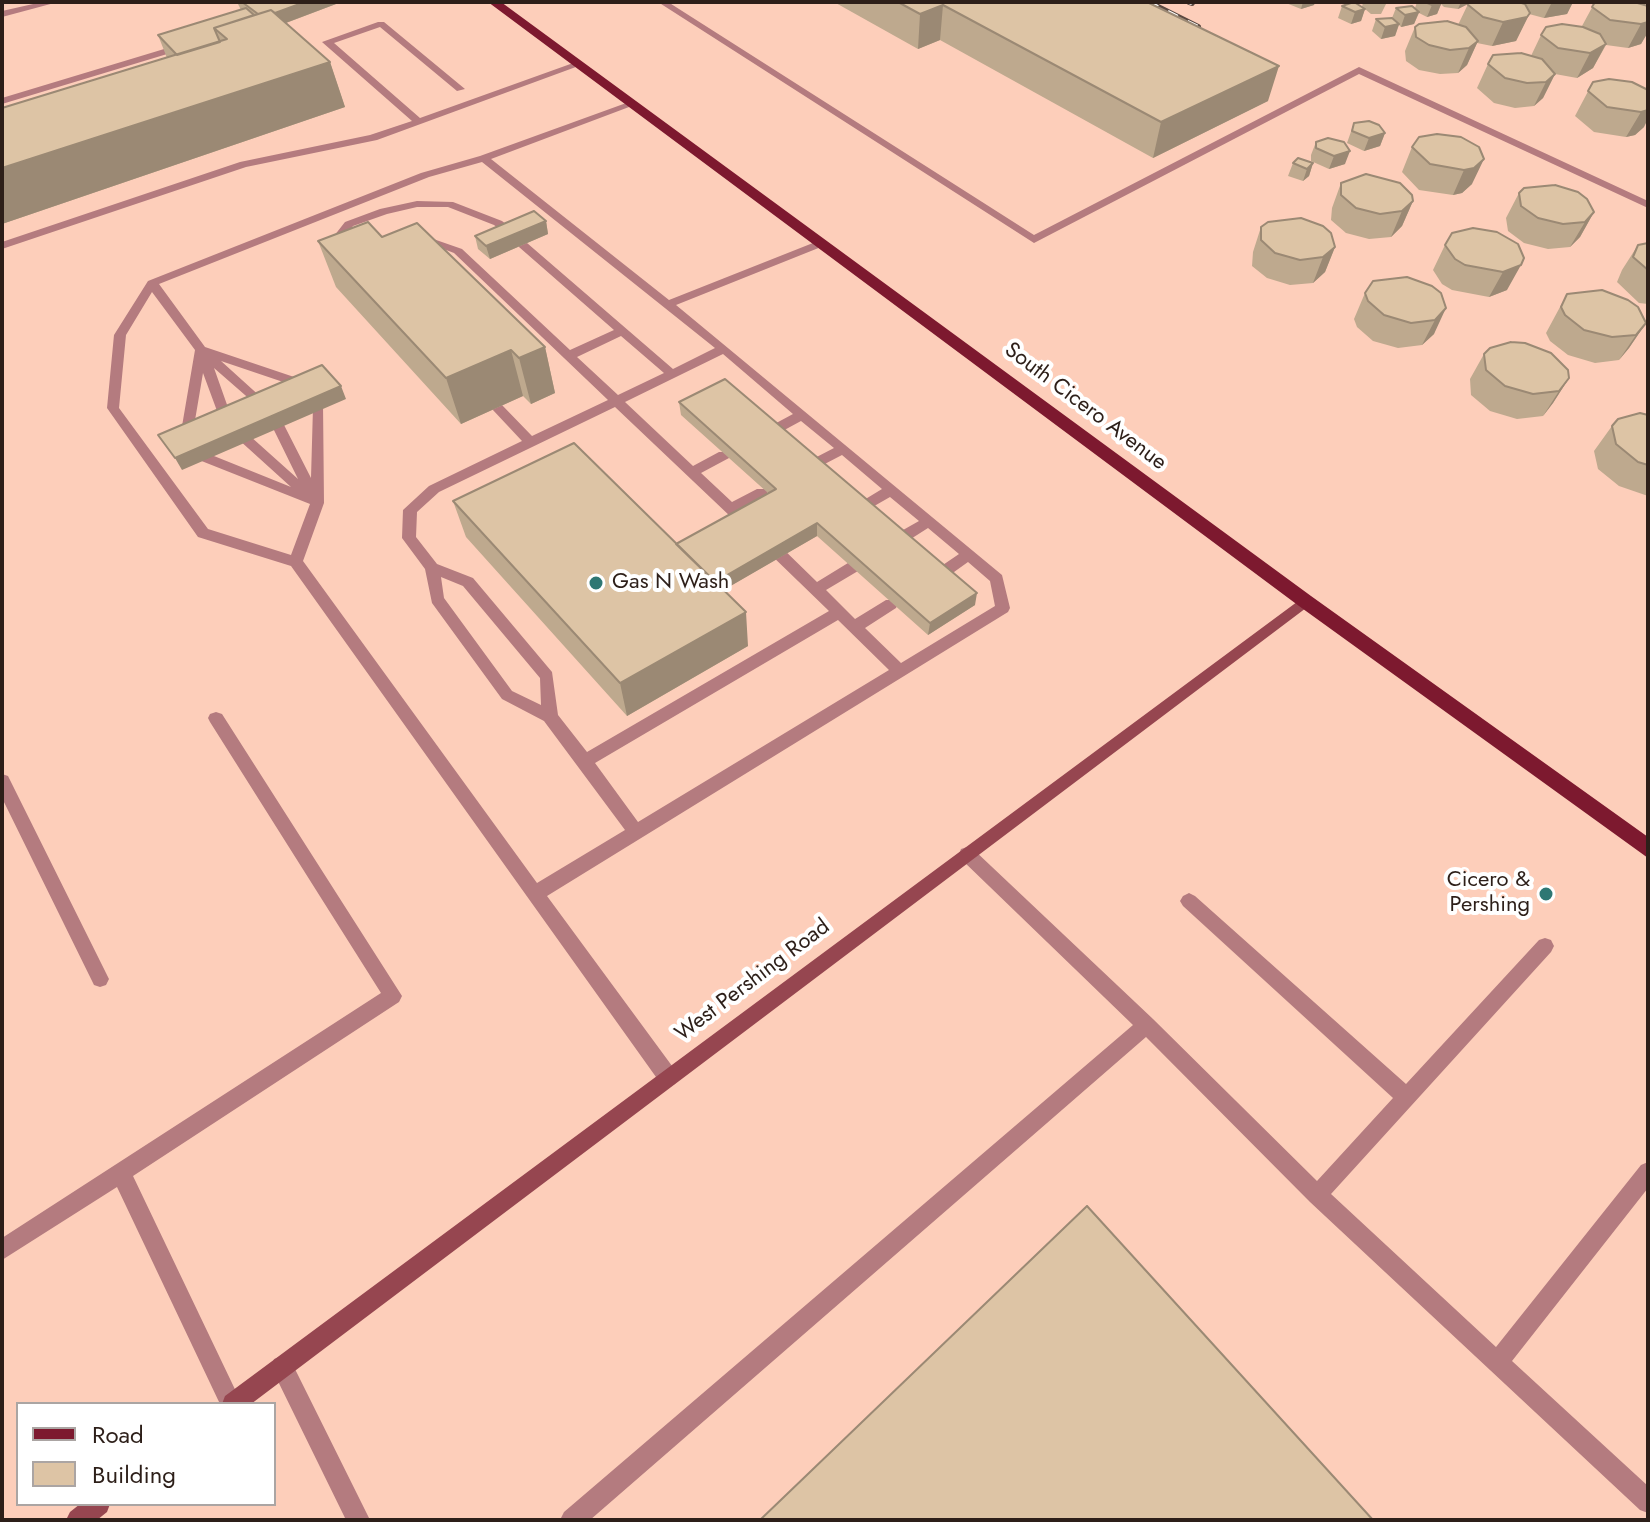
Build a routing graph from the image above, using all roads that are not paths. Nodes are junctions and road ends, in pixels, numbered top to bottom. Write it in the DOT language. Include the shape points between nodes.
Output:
graph roads {
  1 [pos="54,2"];
  2 [pos="494,2"];
  3 [pos="662,2"];
  4 [pos="2,14"];
  5 [pos="193,43"];
  6 [pos="579,64"];
  7 [pos="460,89"];
  8 [pos="2,101"];
  9 [pos="632,104"];
  10 [pos="419,122"];
  11 [pos="484,158"];
  12 [pos="1648,205"];
  13 [pos="511,233"];
  14 [pos="400,236"];
  15 [pos="822,243"];
  16 [pos="523,245"];
  17 [pos="2,246"];
  18 [pos="363,250"];
  19 [pos="152,283"];
  20 [pos="669,304"];
  21 [pos="622,331"];
  22 [pos="724,349"];
  23 [pos="201,350"];
  24 [pos="570,355"];
  25 [pos="672,374"];
  26 [pos="299,383"];
  27 [pos="257,399"];
  28 [pos="618,399"];
  29 [pos="496,406"];
  30 [pos="319,407"];
  31 [pos="802,415"];
  32 [pos="225,416"];
  33 [pos="277,424"];
  34 [pos="772,431"];
  35 [pos="187,432"];
  36 [pos="245,439"];
  37 [pos="530,442"];
  38 [pos="843,449"];
  39 [pos="724,455"];
  40 [pos="204,457"];
  41 [pos="812,465"];
  42 [pos="692,472"];
  43 [pos="891,490"];
  44 [pos="762,492"];
  45 [pos="317,503"];
  46 [pos="864,506"];
  47 [pos="929,521"];
  48 [pos="901,538"];
  49 [pos="781,549"];
  50 [pos="968,555"];
  51 [pos="296,562"];
  52 [pos="853,567"];
  53 [pos="432,568"];
  54 [pos="942,573"];
  55 [pos="816,589"];
  56 [pos="1305,601"];
  57 [pos="891,604"];
  58 [pos="839,612"];
  59 [pos="854,627"];
  60 [pos="900,671"];
  61 [pos="550,717"];
  62 [pos="216,718"];
  63 [pos="585,761"];
  64 [pos="2,781"];
  65 [pos="636,832"];
  66 [pos="1648,849"];
  67 [pos="967,854"];
  68 [pos="535,894"];
  69 [pos="1189,901"];
  70 [pos="1545,946"];
  71 [pos="100,979"];
  72 [pos="1146,1025"];
  73 [pos="668,1077"];
  74 [pos="1407,1097"];
  75 [pos="1648,1172"];
  76 [pos="121,1173"];
  77 [pos="1317,1195"];
  78 [pos="2,1250"];
  79 [pos="1497,1363"];
  80 [pos="282,1367"];
  81 [pos="231,1402"];
  82 [pos="235,1402"];
  83 [pos="1648,1502"];
  84 [pos="96,1506"];
  85 [pos="78,1520"];
  86 [pos="358,1520"];
  87 [pos="572,1520"];
  1 -- 4 [label="lane"];
  2 -- 6 [label="main road, South Cicero Avenue"];
  3 -- 12 [label="lane" via="1034,240 1359,70"];
  5 -- 8 [label="lane"];
  6 -- 9 [label="main road, South Cicero Avenue"];
  6 -- 10 [label="lane"];
  7 -- 10 [label="lane" via="381,24 327,42"];
  9 -- 11 [label="lane"];
  9 -- 15 [label="main road, South Cicero Avenue"];
  10 -- 17 [label="lane" via="373,138 244,164"];
  11 -- 19 [label="lane" via="425,175"];
  11 -- 20 [label="lane"];
  13 -- 18 [label="lane" via="449,204 417,204 349,224 340,236 354,259"];
  14 -- 24 [label="lane" via="424,236 458,251"];
  15 -- 20 [label="lane"];
  15 -- 56 [label="main road, South Cicero Avenue"];
  16 -- 21 [label="lane"];
  19 -- 23 [label="lane"];
  19 -- 51 [label="lane" via="120,335 113,408 203,533"];
  20 -- 22 [label="lane"];
  21 -- 24 [label="lane"];
  21 -- 25 [label="lane"];
  22 -- 25 [label="lane"];
  22 -- 31 [label="lane"];
  23 -- 26 [label="lane"];
  23 -- 27 [label="lane"];
  23 -- 32 [label="lane"];
  23 -- 35 [label="lane"];
  24 -- 28 [label="lane"];
  25 -- 28 [label="lane"];
  28 -- 37 [label="lane"];
  28 -- 42 [label="lane"];
  29 -- 37 [label="lane"];
  30 -- 45 [label="lane"];
  31 -- 34 [label="lane"];
  31 -- 38 [label="lane"];
  33 -- 45 [label="lane"];
  36 -- 45 [label="lane"];
  37 -- 53 [label="lane" via="434,489 410,510 409,538"];
  38 -- 41 [label="lane"];
  38 -- 43 [label="lane"];
  39 -- 42 [label="lane"];
  40 -- 45 [label="lane"];
  42 -- 44 [label="lane" via="734,512"];
  43 -- 46 [label="lane"];
  43 -- 47 [label="lane"];
  45 -- 51 [label="lane"];
  47 -- 48 [label="lane"];
  47 -- 50 [label="lane"];
  49 -- 55 [label="lane"];
  50 -- 54 [label="lane"];
  50 -- 60 [label="lane" via="997,579 1003,608"];
  51 -- 68 [label="lane"];
  52 -- 55 [label="lane"];
  53 -- 61 [label="lane" via="437,599 507,695"];
  53 -- 61 [label="lane" via="468,582 547,676"];
  55 -- 58 [label="lane"];
  56 -- 66 [label="main road, South Cicero Avenue"];
  56 -- 67 [label="main road, West Pershing Road"];
  57 -- 59 [label="lane"];
  58 -- 59 [label="lane"];
  58 -- 63 [label="lane"];
  59 -- 60 [label="lane"];
  60 -- 65 [label="lane"];
  61 -- 63 [label="lane"];
  62 -- 76 [label="lane" via="393,996"];
  63 -- 65 [label="lane"];
  64 -- 71 [label="lane"];
  65 -- 68 [label="lane"];
  67 -- 72 [label="lane"];
  67 -- 73 [label="main road, West Pershing Road"];
  68 -- 73 [label="lane"];
  69 -- 74 [label="lane"];
  70 -- 74 [label="lane"];
  72 -- 77 [label="lane"];
  72 -- 87 [label="lane"];
  73 -- 80 [label="main road, West Pershing Road"];
  74 -- 77 [label="lane"];
  75 -- 79 [label="lane"];
  76 -- 78 [label="lane"];
  76 -- 81 [label="lane"];
  77 -- 79 [label="lane"];
  79 -- 83 [label="lane"];
  80 -- 82 [label="main road, West Pershing Road"];
  80 -- 86 [label="lane"];
  84 -- 85 [label="main road"];
}
